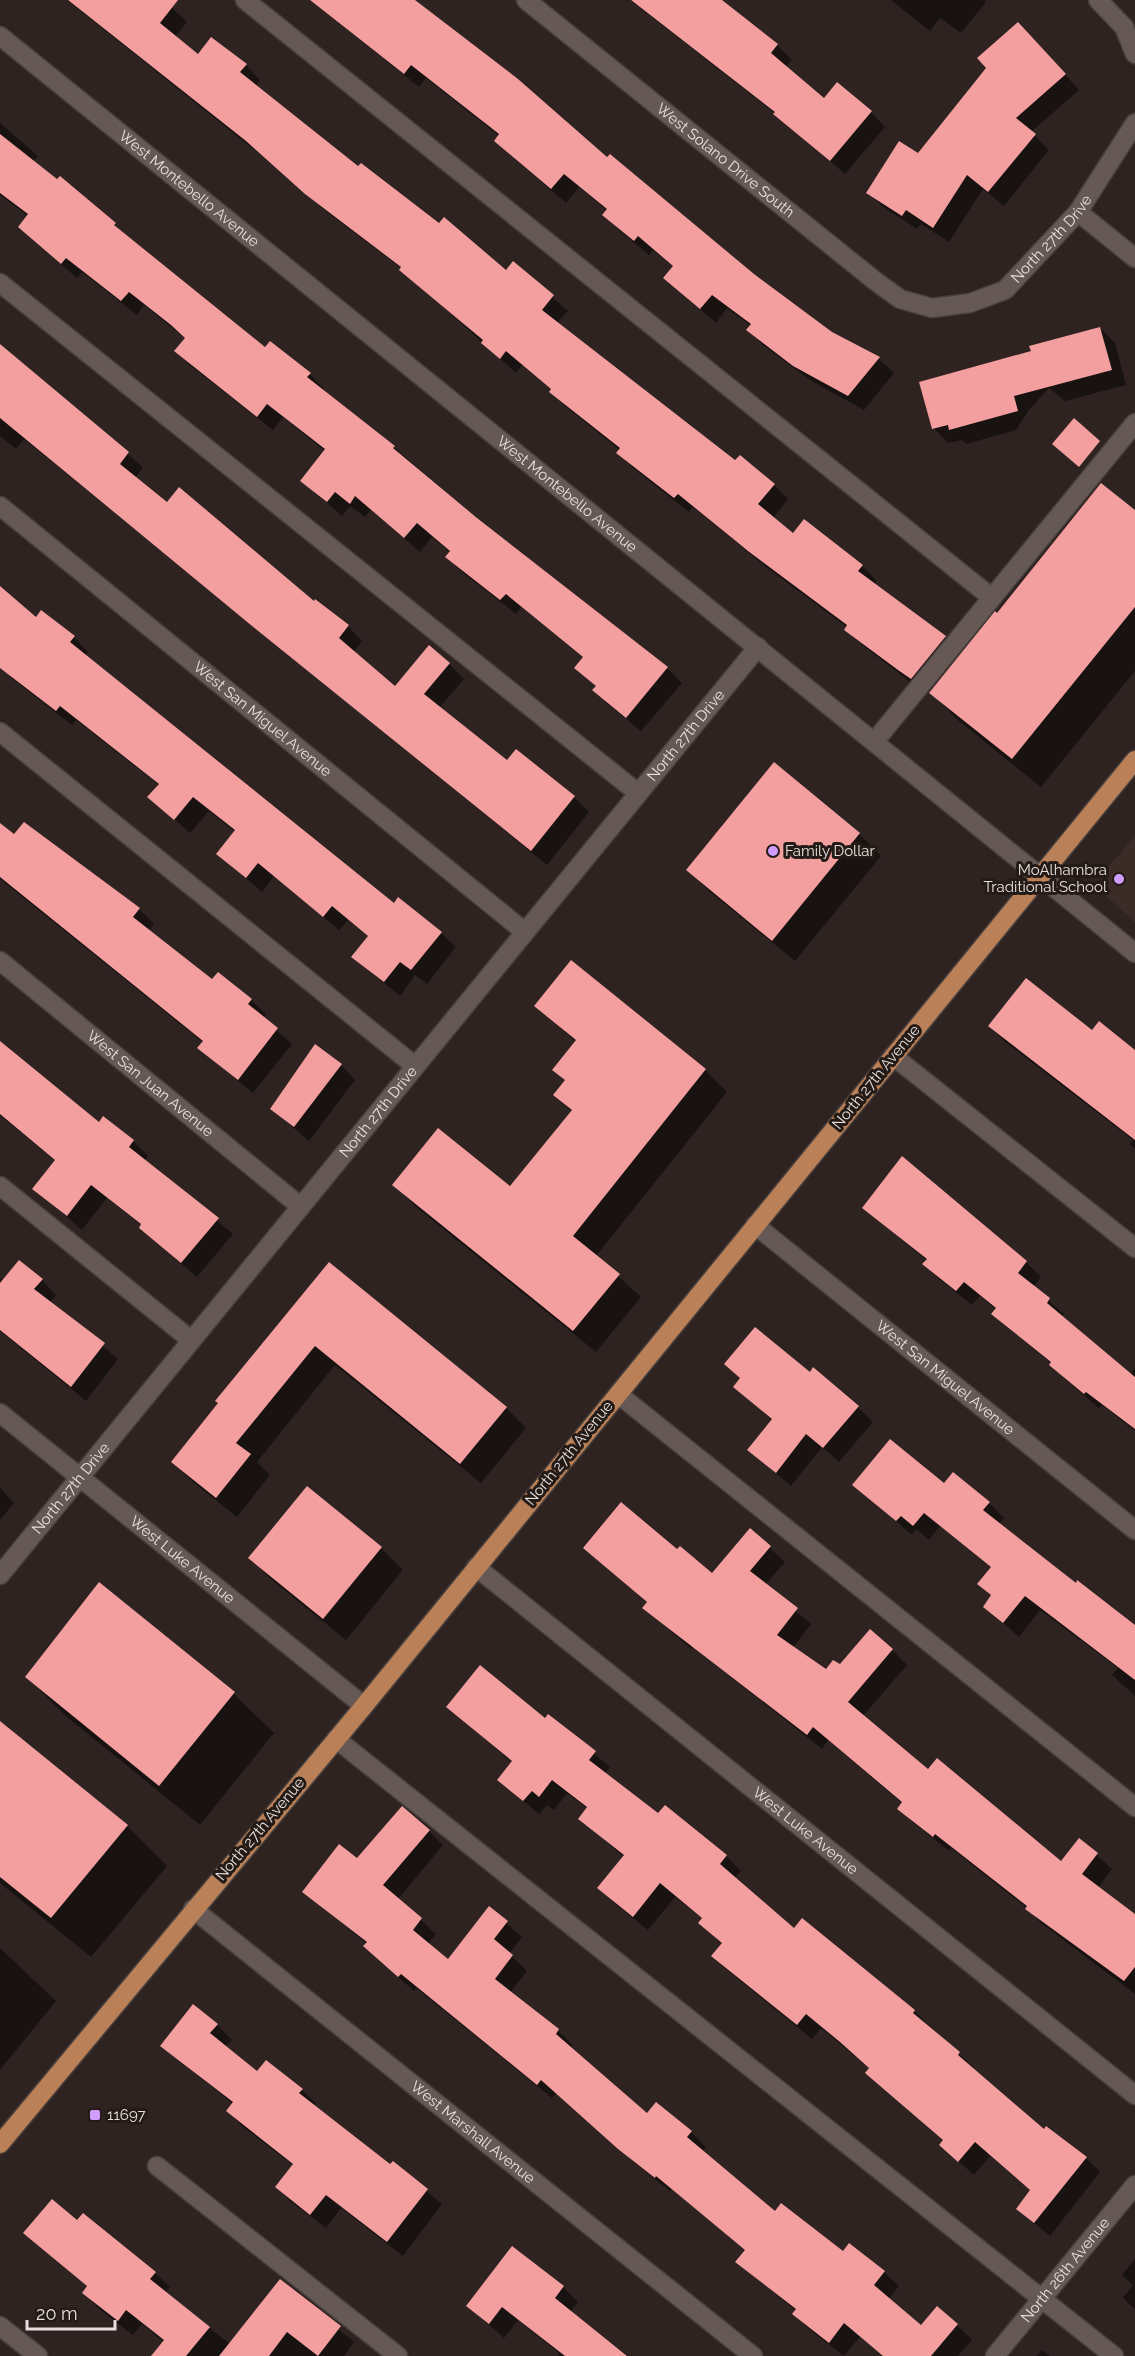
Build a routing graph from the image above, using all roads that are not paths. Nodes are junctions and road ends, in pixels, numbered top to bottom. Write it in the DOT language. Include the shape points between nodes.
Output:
graph roads {
  1 [pos="244,0"];
  2 [pos="526,0"];
  3 [pos="1098,0"];
  4 [pos="0,36"];
  5 [pos="1134,51"];
  6 [pos="1135,123"];
  7 [pos="1078,212"];
  8 [pos="1135,258"];
  9 [pos="0,283"];
  10 [pos="932,308"];
  11 [pos="1135,423"];
  12 [pos="0,506"];
  13 [pos="991,597"];
  14 [pos="758,647"];
  15 [pos="0,732"];
  16 [pos="874,742"];
  17 [pos="1135,760"];
  18 [pos="638,793"];
  19 [pos="1039,875"];
  20 [pos="525,932"];
  21 [pos="1135,953"];
  22 [pos="0,961"];
  23 [pos="893,1056"];
  24 [pos="415,1066"];
  25 [pos="0,1186"];
  26 [pos="300,1206"];
  27 [pos="755,1225"];
  28 [pos="1135,1248"];
  29 [pos="191,1340"];
  30 [pos="618,1394"];
  31 [pos="0,1413"];
  32 [pos="79,1477"];
  33 [pos="1135,1530"];
  34 [pos="476,1567"];
  35 [pos="0,1575"];
  36 [pos="364,1706"];
  37 [pos="336,1738"];
  38 [pos="1135,1807"];
  39 [pos="193,1909"];
  40 [pos="1135,2095"];
  41 [pos="0,2144"];
  42 [pos="157,2166"];
  43 [pos="1135,2185"];
  44 [pos="1042,2299"];
  45 [pos="0,2326"];
  46 [pos="38,2356"];
  47 [pos="398,2356"];
  48 [pos="753,2356"];
  49 [pos="995,2356"];
  50 [pos="1114,2356"];
  1 -- 13 [label="street"];
  2 -- 10 [label="street, West Solano Drive South" via="874,280 900,299"];
  3 -- 5 [label="street" via="1124,27"];
  4 -- 14 [label="street, West Montebello Avenue"];
  6 -- 7 [label="street, North 27th Drive"];
  7 -- 8 [label="street"];
  7 -- 10 [label="street, North 27th Drive" via="1005,290 970,303"];
  9 -- 18 [label="street"];
  11 -- 13 [label="street"];
  12 -- 20 [label="street, West San Miguel Avenue"];
  13 -- 16 [label="street"];
  14 -- 16 [label="street, West Montebello Avenue"];
  14 -- 18 [label="street, North 27th Drive"];
  15 -- 24 [label="street"];
  16 -- 19 [label="street, West Montebello Avenue"];
  17 -- 19 [label="main road, North 27th Avenue"];
  18 -- 20 [label="street, North 27th Drive"];
  19 -- 21 [label="street, West Montebello Avenue"];
  19 -- 23 [label="main road, North 27th Avenue"];
  20 -- 24 [label="street, North 27th Drive"];
  22 -- 26 [label="street, West San Juan Avenue"];
  23 -- 27 [label="main road, North 27th Avenue"];
  23 -- 28 [label="street"];
  24 -- 26 [label="street, North 27th Drive"];
  25 -- 29 [label="street"];
  26 -- 29 [label="street, North 27th Drive"];
  27 -- 30 [label="main road, North 27th Avenue"];
  27 -- 33 [label="street, West San Miguel Avenue"];
  29 -- 32 [label="street, North 27th Drive"];
  30 -- 34 [label="main road, North 27th Avenue"];
  30 -- 38 [label="street"];
  31 -- 32 [label="street, West Luke Avenue"];
  32 -- 35 [label="street, North 27th Drive"];
  32 -- 36 [label="street, West Luke Avenue"];
  34 -- 36 [label="main road, North 27th Avenue"];
  34 -- 40 [label="street, West Luke Avenue"];
  36 -- 37 [label="main road, North 27th Avenue"];
  37 -- 39 [label="main road, North 27th Avenue"];
  37 -- 44 [label="street"];
  39 -- 41 [label="main road, North 27th Avenue"];
  39 -- 48 [label="street, West Marshall Avenue"];
  42 -- 47 [label="street"];
  43 -- 44 [label="street, North 26th Avenue"];
  44 -- 49 [label="street, North 26th Avenue"];
  44 -- 50 [label="street"];
  45 -- 46 [label="street"];
}
